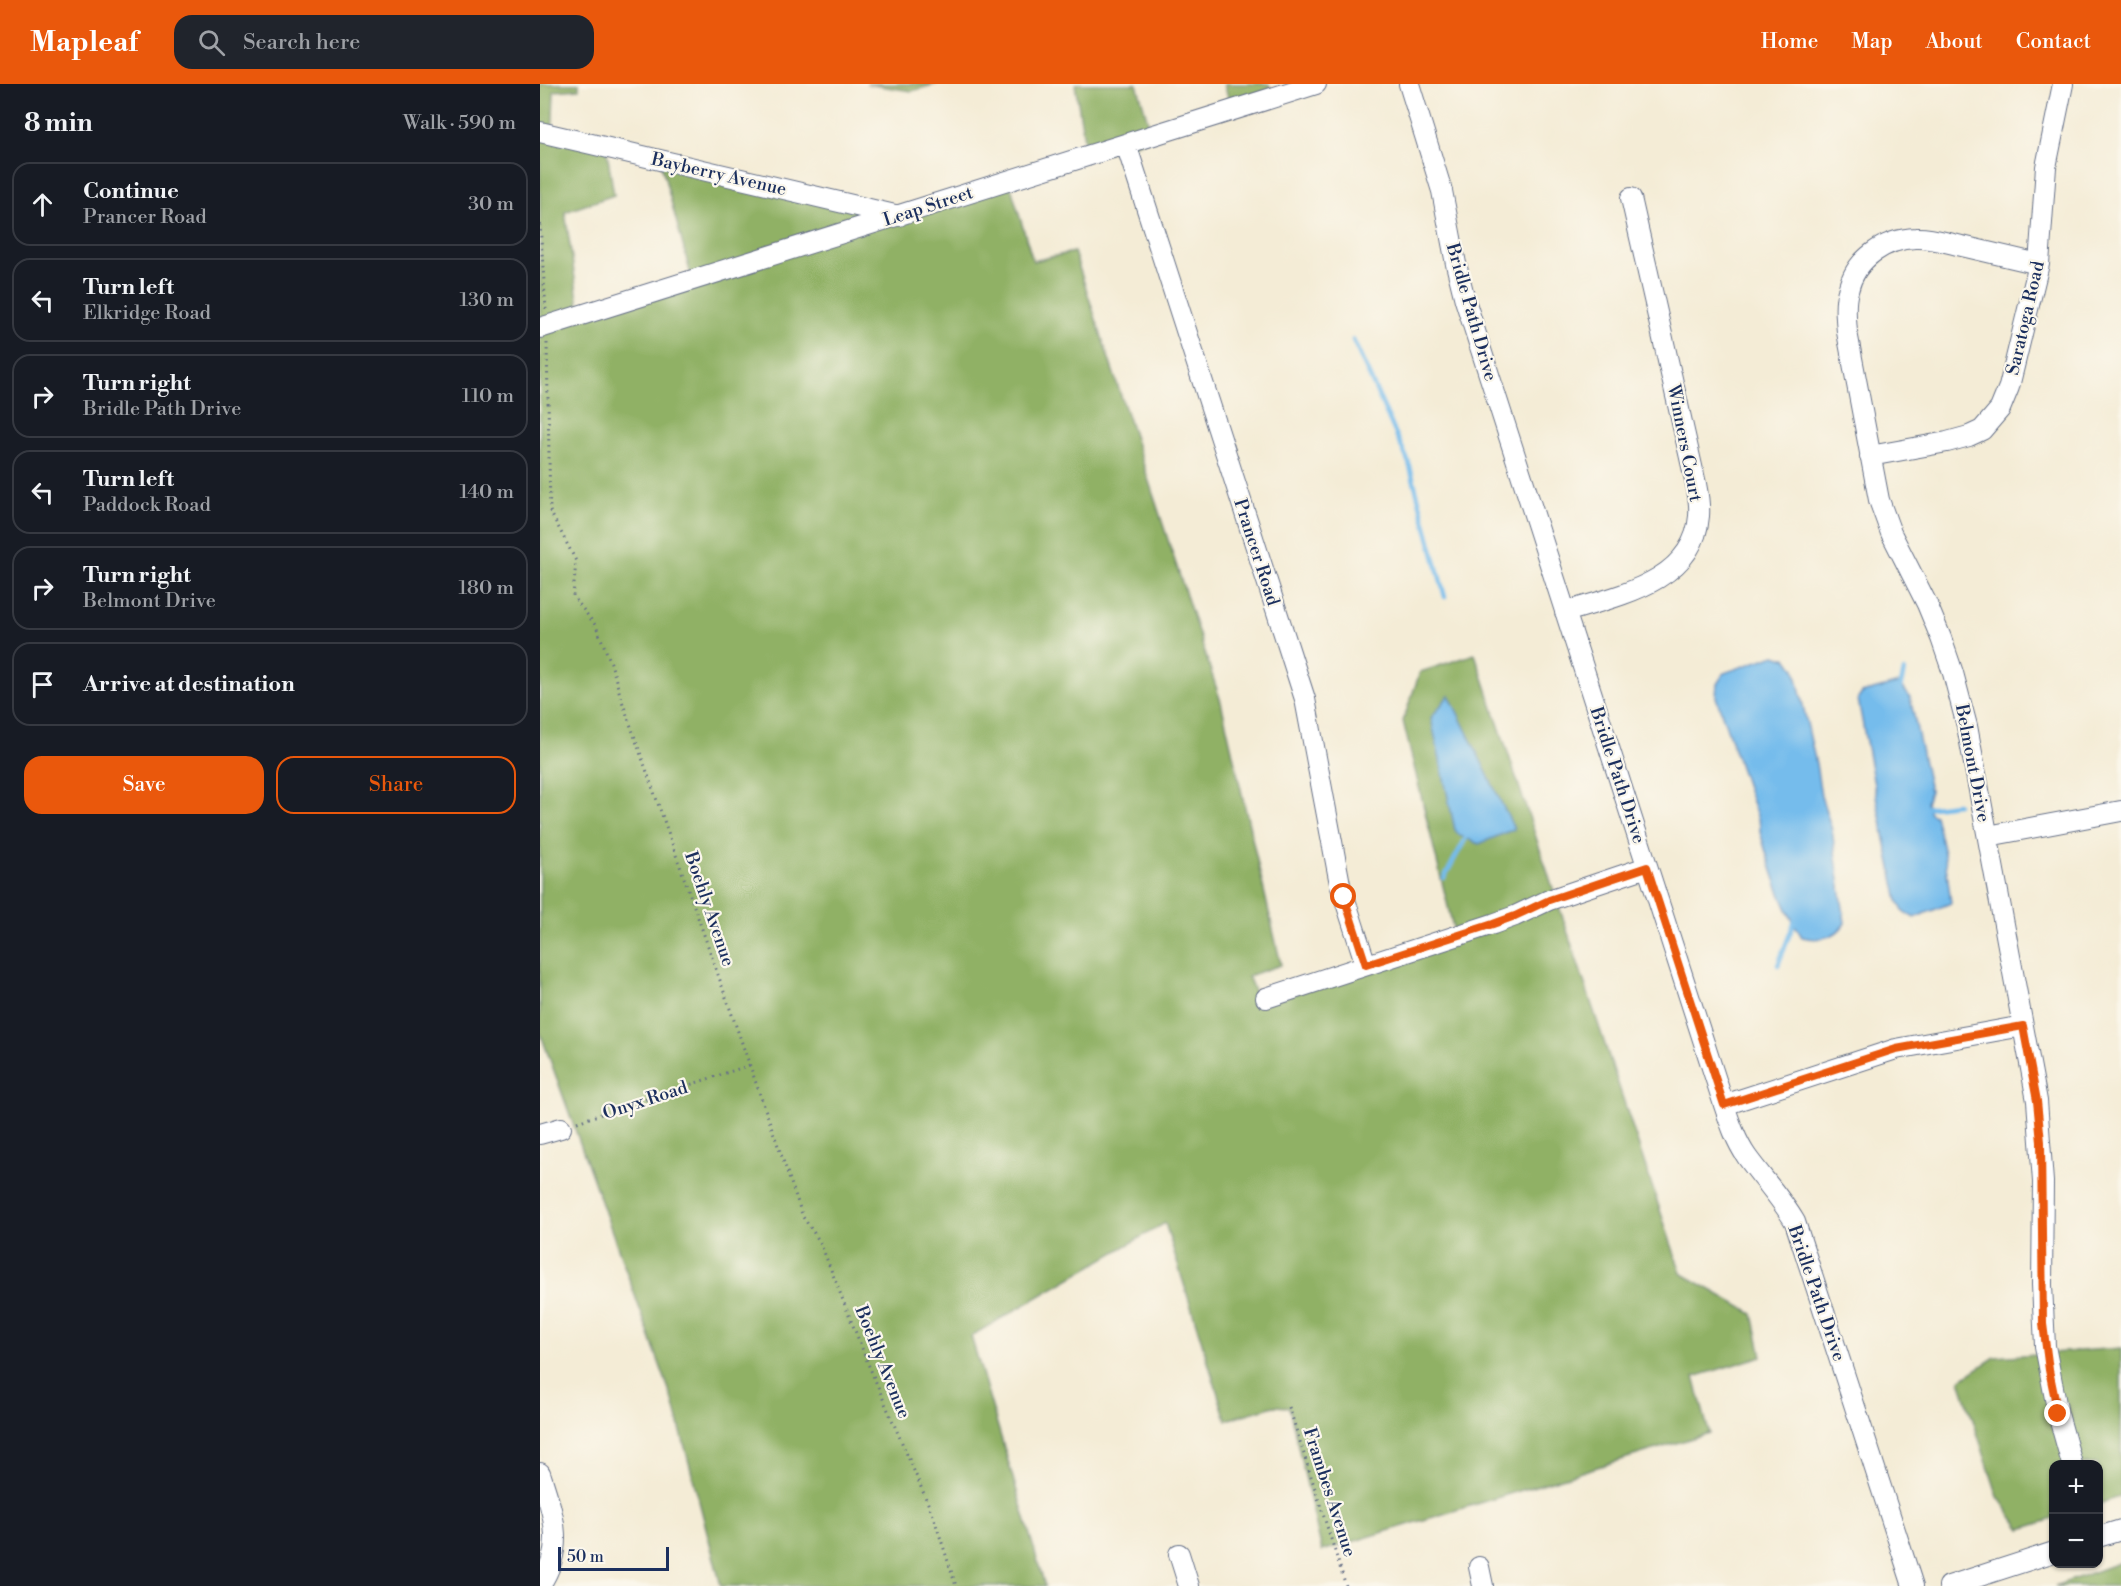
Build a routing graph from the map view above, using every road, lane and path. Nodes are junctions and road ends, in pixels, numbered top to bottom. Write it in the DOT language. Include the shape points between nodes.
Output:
graph roads {
  1 [pos="1316,84"];
  2 [pos="1409,84"];
  3 [pos="2063,84"];
  4 [pos="540,132"];
  5 [pos="1126,144"];
  6 [pos="1632,198"];
  7 [pos="899,216"];
  8 [pos="540,224"];
  9 [pos="2039,264"];
  10 [pos="544,327"];
  11 [pos="1870,456"];
  12 [pos="1565,612"];
  13 [pos="2121,811"];
  14 [pos="1988,836"];
  15 [pos="1647,867"];
  16 [pos="1366,965"];
  17 [pos="1266,998"];
  18 [pos="2023,1026"];
  19 [pos="750,1065"];
  20 [pos="1724,1105"];
  21 [pos="561,1128"];
  22 [pos="540,1134"];
  23 [pos="1289,1407"];
  24 [pos="2071,1460"];
  25 [pos="540,1473"];
  26 [pos="2121,1530"];
  27 [pos="2103,1535"];
  28 [pos="1179,1554"];
  29 [pos="2049,1554"];
  30 [pos="540,1585"];
  31 [pos="956,1586"];
  32 [pos="1189,1586"];
  33 [pos="1346,1586"];
  34 [pos="1913,1586"];
  35 [pos="1949,1586"];
  1 -- 5 [label="street, Leap Street"];
  2 -- 12 [label="street, Bridle Path Drive" via="1440,182 1465,300"];
  3 -- 9 [label="street, Saratoga Road" via="2046,167"];
  4 -- 7 [label="street, Bayberry Avenue"];
  5 -- 7 [label="street, Leap Street"];
  5 -- 16 [label="street, Prancer Road" via="1305,699 1340,884"];
  6 -- 12 [label="street, Winners Court" via="1696,483 1699,517 1683,556 1662,576 1644,586"];
  7 -- 10 [label="street, Leap Street"];
  8 -- 10 [label="path, Boehly Avenue"];
  9 -- 11 [label="street, Saratoga Road" via="2009,387 1996,415 1982,430 1960,439"];
  9 -- 11 [label="street, Belmont Drive" via="1917,238 1880,247 1865,259 1847,291 1845,311"];
  10 -- 19 [label="path, Boehly Avenue" via="550,511 576,561 573,596 596,626 611,663"];
  11 -- 14 [label="street, Belmont Drive" via="1884,515 1927,604 1953,673"];
  12 -- 15 [label="street, Bridle Path Drive"];
  13 -- 14 [label="street"];
  14 -- 18 [label="street, Belmont Drive"];
  15 -- 16 [label="street" via="1549,900 1493,924"];
  15 -- 20 [label="street, Bridle Path Drive"];
  16 -- 17 [label="street"];
  18 -- 20 [label="street" via="1896,1049"];
  18 -- 24 [label="street, Belmont Drive" via="2041,1142 2045,1346"];
  19 -- 21 [label="path, Onyx Road"];
  19 -- 31 [label="path, Boehly Avenue" via="803,1217 820,1242 933,1515"];
  20 -- 34 [label="street, Bridle Path Drive" via="1742,1149 1795,1222"];
  21 -- 22 [label="street"];
  23 -- 33 [label="path, Frambes Avenue"];
  25 -- 30 [label="street" via="556,1535 553,1559"];
  26 -- 27 [label="street"];
  28 -- 32 [label="street"];
  29 -- 35 [label="street"];
}
